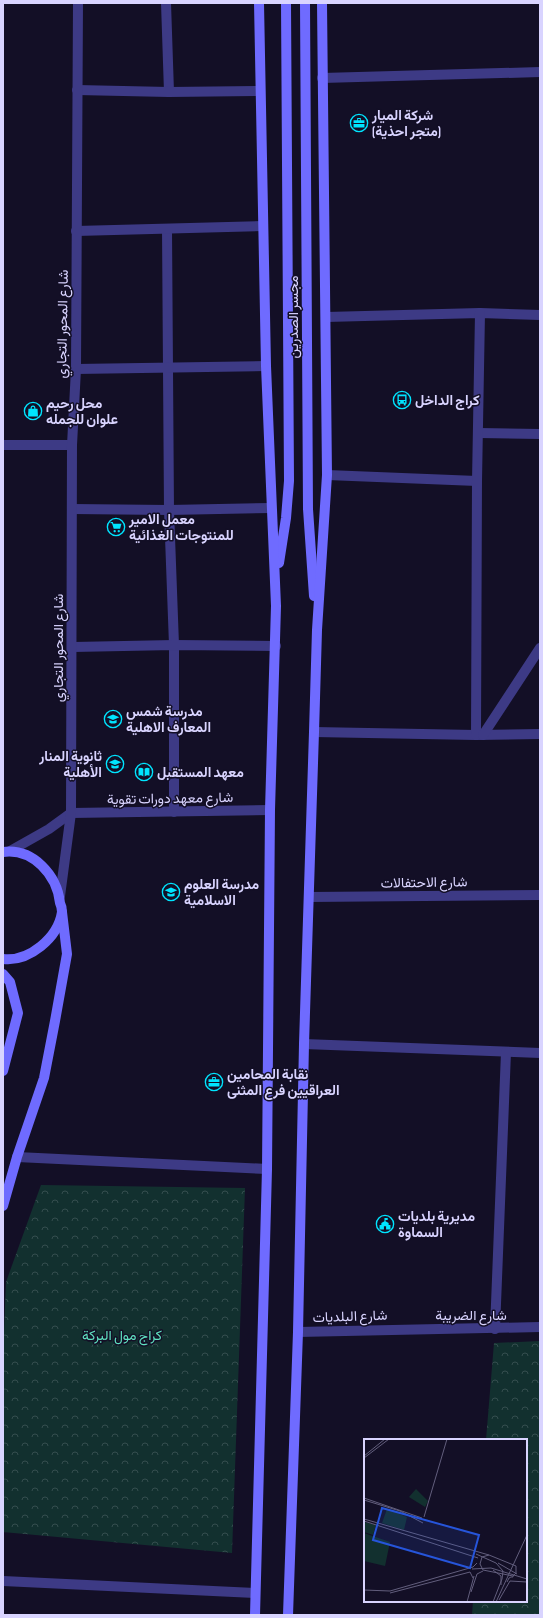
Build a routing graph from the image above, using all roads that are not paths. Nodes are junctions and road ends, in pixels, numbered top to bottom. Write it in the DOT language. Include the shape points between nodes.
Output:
graph roads {
  1 [pos="78,3"];
  2 [pos="166,3"];
  3 [pos="259,3"];
  4 [pos="262,3"];
  5 [pos="286,3"];
  6 [pos="305,3"];
  7 [pos="321,3"];
  8 [pos="258,25"];
  9 [pos="540,72"];
  10 [pos="322,78"];
  11 [pos="77,90"];
  12 [pos="260,91"];
  13 [pos="169,92"];
  14 [pos="262,226"];
  15 [pos="167,229"];
  16 [pos="76,230"];
  17 [pos="480,313"];
  18 [pos="540,315"];
  19 [pos="326,317"];
  20 [pos="266,366"];
  21 [pos="168,368"];
  22 [pos="76,369"];
  23 [pos="479,433"];
  24 [pos="540,434"];
  25 [pos="72,445"];
  26 [pos="3,446"];
  27 [pos="327,475"];
  28 [pos="477,481"];
  29 [pos="272,508"];
  30 [pos="72,509"];
  31 [pos="169,510"];
  32 [pos="276,606"];
  33 [pos="317,630"];
  34 [pos="174,645"];
  35 [pos="276,646"];
  36 [pos="73,648"];
  37 [pos="540,648"];
  38 [pos="314,732"];
  39 [pos="540,734"];
  40 [pos="479,735"];
  41 [pos="270,810"];
  42 [pos="174,812"];
  43 [pos="71,813"];
  44 [pos="6,851"];
  45 [pos="540,895"];
  46 [pos="60,896"];
  47 [pos="309,897"];
  48 [pos="62,912"];
  49 [pos="3,959"];
  50 [pos="3,974"];
  51 [pos="304,1044"];
  52 [pos="506,1052"];
  53 [pos="540,1053"];
  54 [pos="3,1071"];
  55 [pos="17,1157"];
  56 [pos="268,1170"];
  57 [pos="3,1206"];
  58 [pos="540,1327"];
  59 [pos="402,1329"];
  60 [pos="495,1329"];
  61 [pos="298,1332"];
  62 [pos="3,1581"];
  63 [pos="255,1592"];
  64 [pos="255,1615"];
  65 [pos="288,1615"];
  1 -- 11 [label="street, شارع المحور التجاري"];
  2 -- 13 [label="street"];
  3 -- 8 [label="main road"];
  4 -- 8 [label="main road"];
  5 -- 32 [label="main road, مجسر الصدرين" via="289,481"];
  6 -- 33 [label="main road, مجسر الصدرين" via="308,535"];
  7 -- 10 [label="main road"];
  8 -- 12 [label="main road"];
  9 -- 10 [label="street"];
  10 -- 19 [label="main road"];
  11 -- 13 [label="street"];
  11 -- 16 [label="street, شارع المحور التجاري"];
  12 -- 13 [label="street"];
  12 -- 14 [label="main road"];
  14 -- 15 [label="street"];
  14 -- 20 [label="main road"];
  15 -- 16 [label="street"];
  15 -- 21 [label="street"];
  16 -- 22 [label="street, شارع المحور التجاري"];
  17 -- 18 [label="street"];
  17 -- 19 [label="street"];
  17 -- 23 [label="street"];
  19 -- 27 [label="main road"];
  20 -- 21 [label="street"];
  20 -- 29 [label="main road"];
  21 -- 22 [label="street"];
  21 -- 31 [label="street"];
  22 -- 25 [label="street, شارع المحور التجاري"];
  23 -- 24 [label="street"];
  23 -- 28 [label="street"];
  25 -- 26 [label="street"];
  25 -- 30 [label="street, شارع المحور التجاري"];
  27 -- 28 [label="street"];
  27 -- 33 [label="main road"];
  28 -- 40 [label="street"];
  29 -- 31 [label="street"];
  29 -- 32 [label="main road"];
  30 -- 31 [label="street"];
  30 -- 36 [label="street, شارع المحور التجاري"];
  31 -- 34 [label="street"];
  32 -- 35 [label="main road"];
  33 -- 38 [label="main road"];
  34 -- 35 [label="street"];
  34 -- 36 [label="street"];
  34 -- 42 [label="street"];
  35 -- 41 [label="main road"];
  36 -- 43 [label="street, شارع المحور التجاري"];
  37 -- 40 [label="street"];
  38 -- 40 [label="street"];
  38 -- 47 [label="main road"];
  39 -- 40 [label="street"];
  41 -- 42 [label="street, شارع معهد دورات تقوية"];
  41 -- 56 [label="main road"];
  42 -- 43 [label="street, شارع معهد دورات تقوية"];
  43 -- 44 [label="street" via="49,829"];
  43 -- 46 [label="street, شارع المحور التجاري"];
  44 -- 46 [label="main road" via="26,855 41,863 52,876"];
  45 -- 47 [label="street, شارع الاحتفالات"];
  46 -- 48 [label="main road"];
  47 -- 51 [label="main road"];
  48 -- 49 [label="main road" via="53,933 42,947 26,956"];
  48 -- 55 [label="main road" via="67,954 56,1021 44,1078"];
  50 -- 54 [label="main road" via="10,982 18,1013"];
  51 -- 52 [label="street"];
  51 -- 61 [label="main road"];
  52 -- 53 [label="street"];
  52 -- 60 [label="street"];
  55 -- 56 [label="street"];
  55 -- 57 [label="main road"];
  56 -- 63 [label="main road"];
  58 -- 60 [label="street, شارع الضريبة"];
  59 -- 60 [label="street, شارع الضريبة"];
  59 -- 61 [label="street, شارع البلديات"];
  61 -- 65 [label="main road"];
  62 -- 63 [label="street"];
  63 -- 64 [label="main road"];
}
